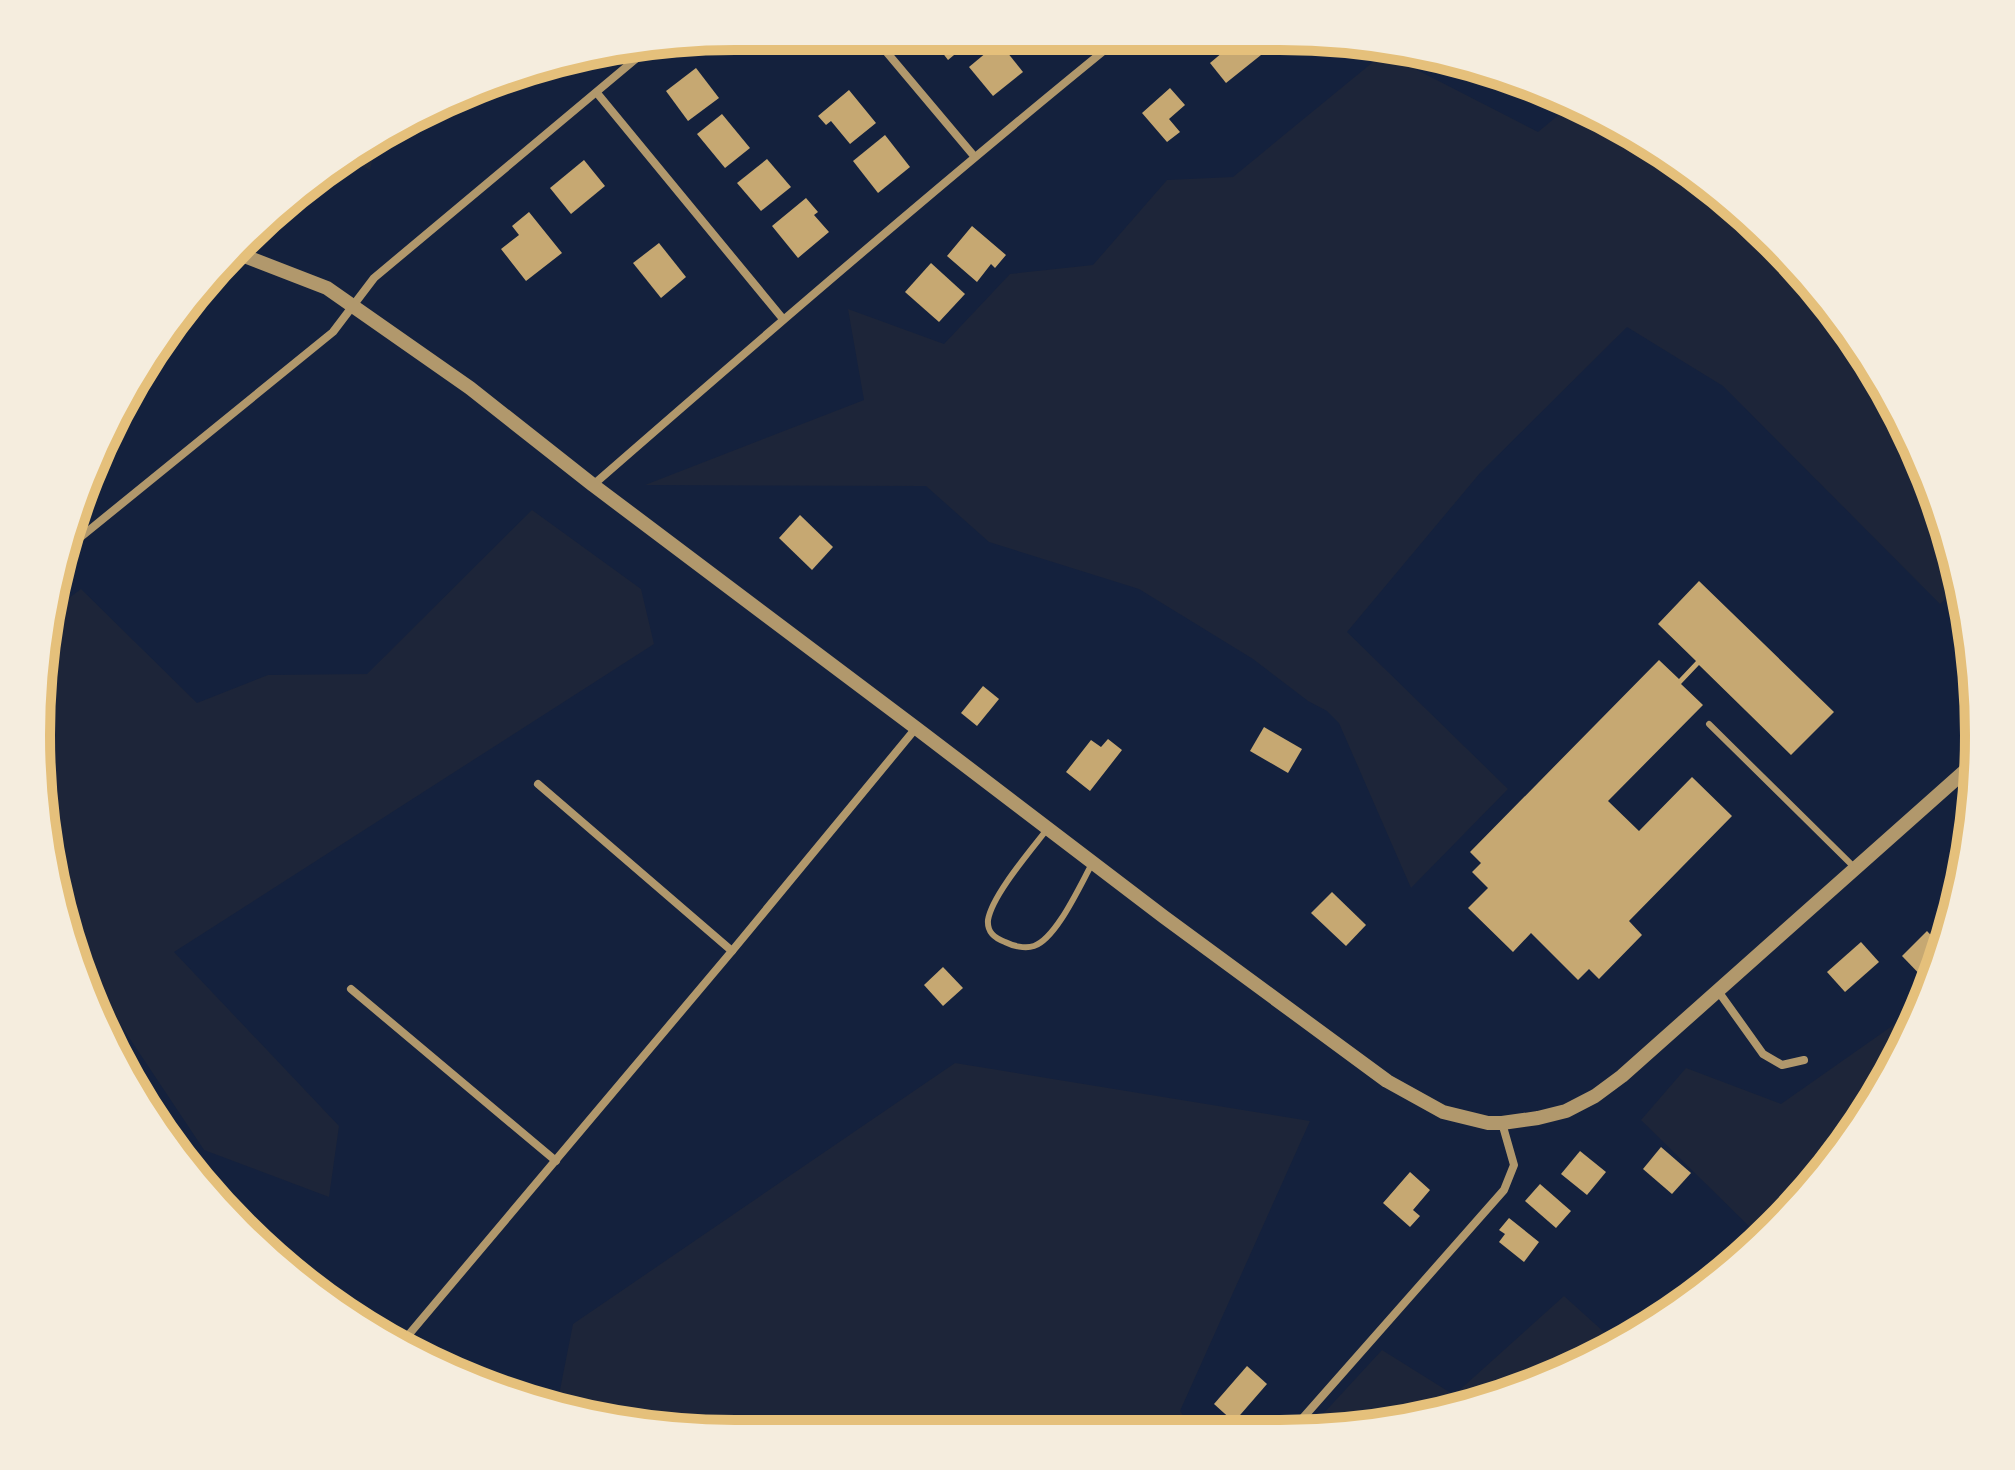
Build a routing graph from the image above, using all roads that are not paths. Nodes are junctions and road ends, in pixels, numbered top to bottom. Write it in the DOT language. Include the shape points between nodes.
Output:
graph roads {
  1 [pos="885,50"];
  2 [pos="1105,50"];
  3 [pos="638,57"];
  4 [pos="597,93"];
  5 [pos="974,156"];
  6 [pos="246,257"];
  7 [pos="353,305"];
  8 [pos="783,319"];
  9 [pos="593,485"];
  10 [pos="79,539"];
  11 [pos="1709,724"];
  12 [pos="916,728"];
  13 [pos="1964,772"];
  14 [pos="538,784"];
  15 [pos="1048,828"];
  16 [pos="1093,862"];
  17 [pos="1855,868"];
  18 [pos="732,951"];
  19 [pos="351,989"];
  20 [pos="1718,991"];
  21 [pos="1804,1060"];
  22 [pos="1502,1123"];
  23 [pos="556,1161"];
  24 [pos="408,1336"];
  25 [pos="1301,1420"];
  1 -- 5 [label="street"];
  2 -- 5 [label="street"];
  3 -- 4 [label="street"];
  4 -- 7 [label="street" via="374,278"];
  4 -- 8 [label="street"];
  5 -- 8 [label="street"];
  6 -- 7 [label="street" via="327,288"];
  7 -- 9 [label="street"];
  7 -- 10 [label="street" via="333,332"];
  8 -- 9 [label="street"];
  9 -- 12 [label="street"];
  11 -- 17 [label="lane"];
  12 -- 15 [label="street"];
  12 -- 18 [label="street"];
  13 -- 17 [label="street"];
  14 -- 18 [label="street"];
  15 -- 16 [label="street"];
  15 -- 16 [label="lane" via="990,912 987,924 997,939 1033,947 1045,940"];
  16 -- 22 [label="street" via="1387,1081 1443,1112"];
  17 -- 20 [label="street"];
  18 -- 23 [label="street"];
  19 -- 23 [label="street"];
  20 -- 21 [label="street" via="1763,1054 1782,1065"];
  20 -- 22 [label="street" via="1595,1096 1566,1111"];
  22 -- 25 [label="street" via="1514,1165 1504,1190"];
  23 -- 24 [label="street"];
}
